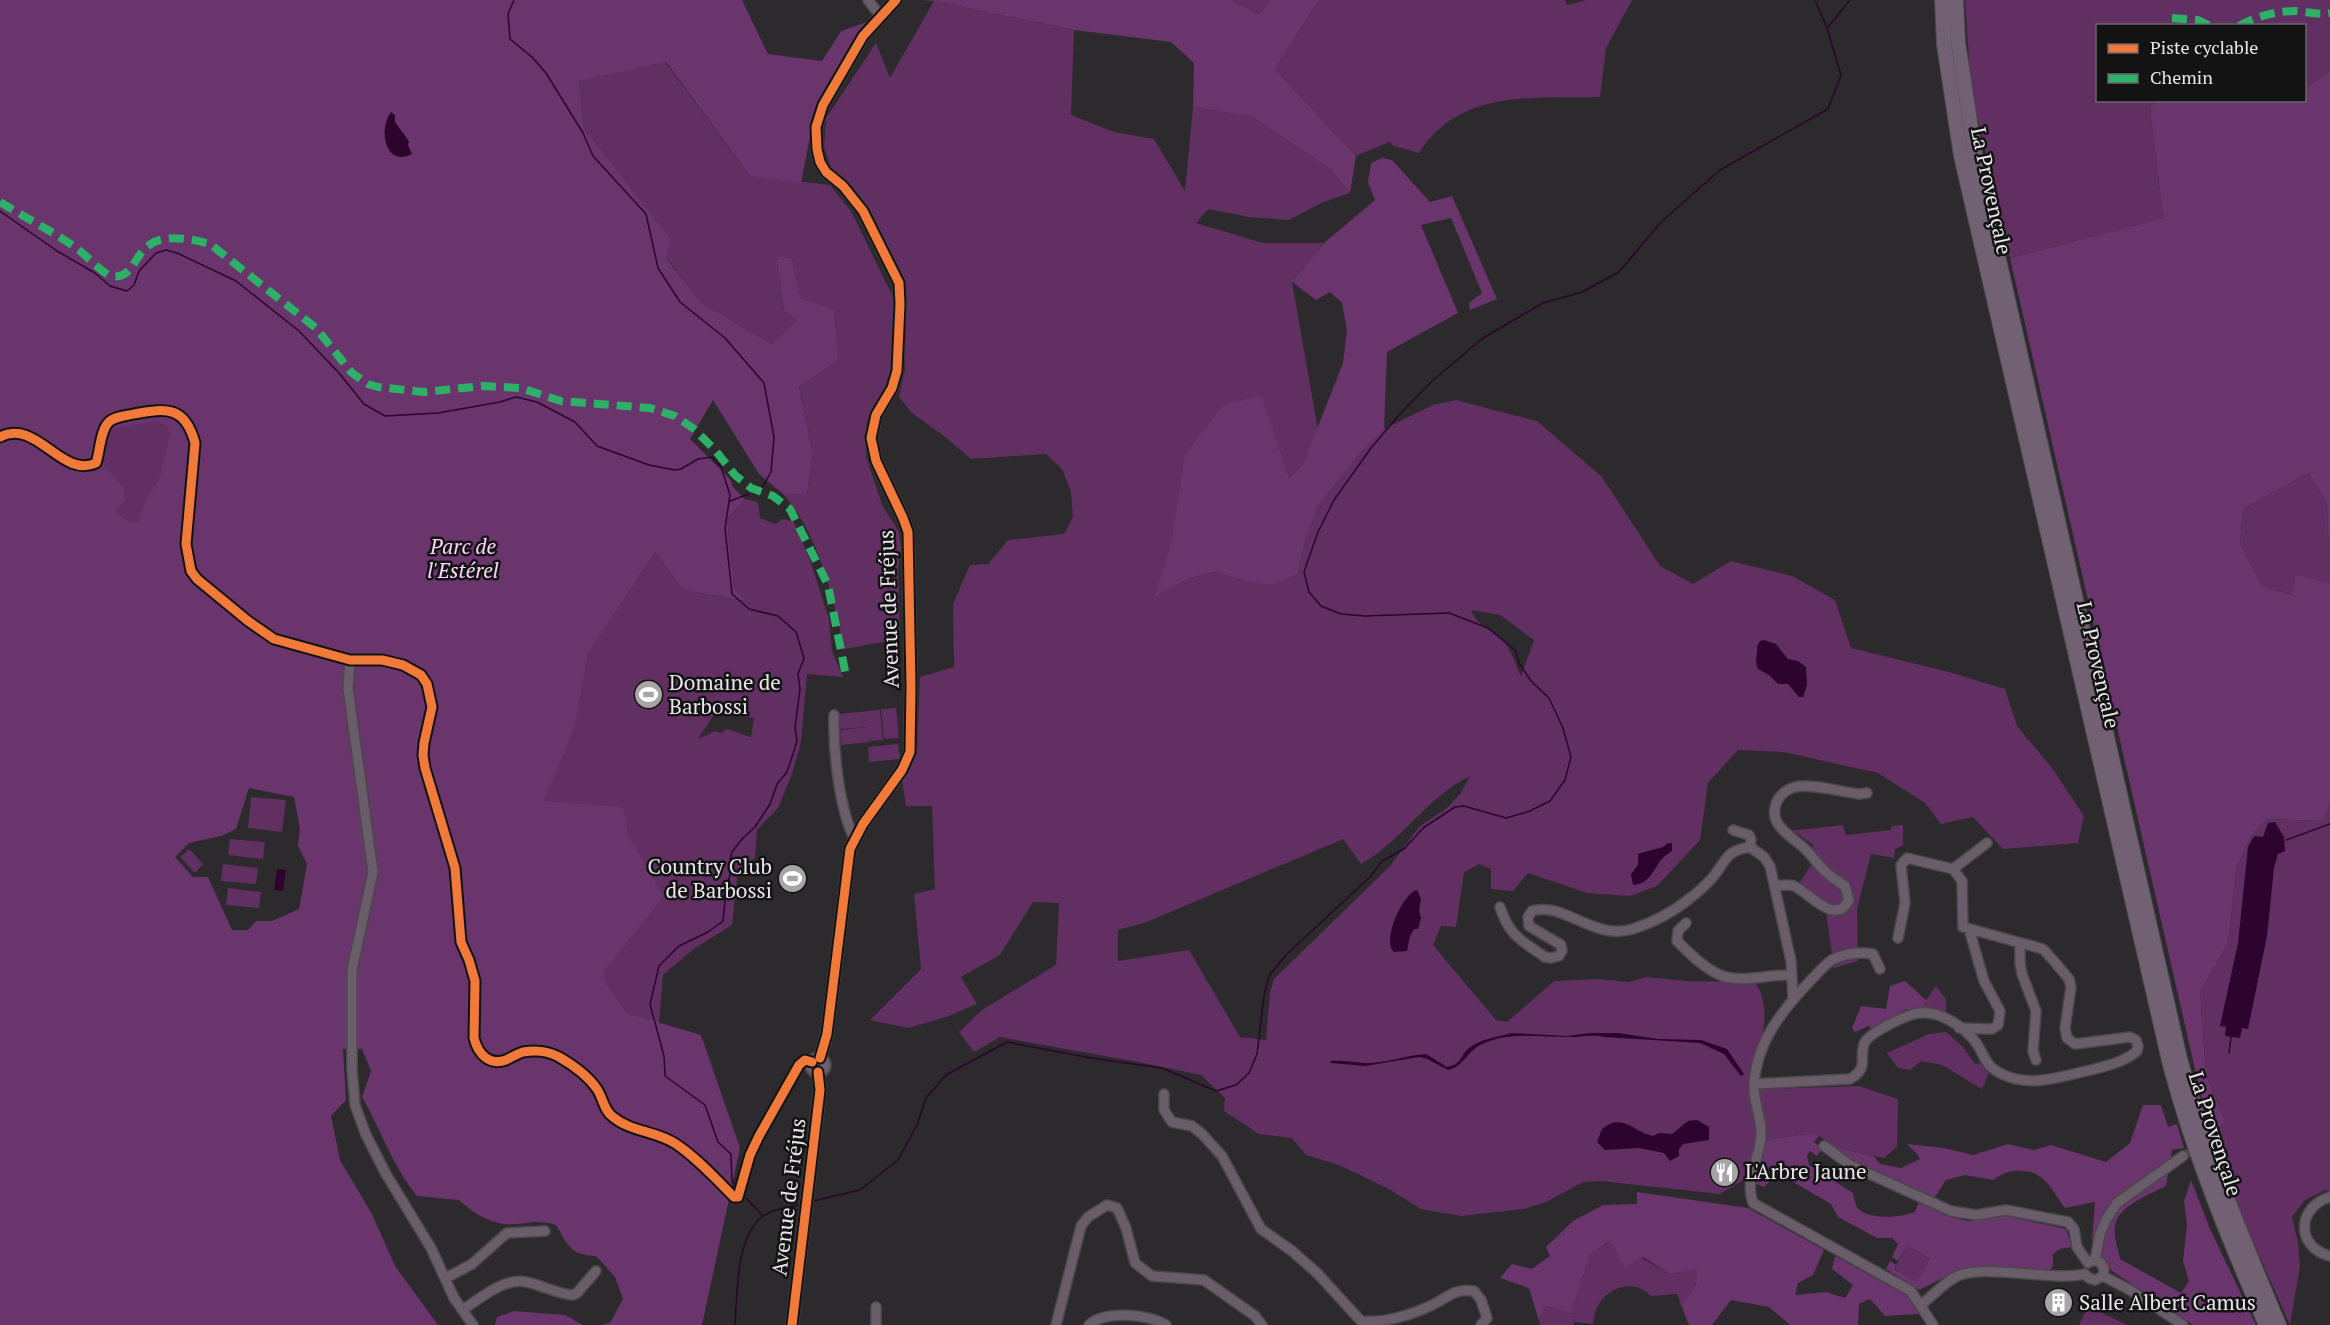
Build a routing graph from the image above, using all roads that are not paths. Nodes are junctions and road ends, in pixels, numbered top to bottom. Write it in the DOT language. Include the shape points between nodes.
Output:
graph roads {
  1 [pos="868,0"];
  2 [pos="896,0"];
  3 [pos="1942,0"];
  4 [pos="1956,0"];
  5 [pos="881,17"];
  6 [pos="0,437"];
  7 [pos="350,660"];
  8 [pos="834,715"];
  9 [pos="1867,792"];
  10 [pos="1733,830"];
  11 [pos="854,838"];
  12 [pos="1987,843"];
  13 [pos="1750,847"];
  14 [pos="1953,869"];
  15 [pos="1775,886"];
  16 [pos="1500,907"];
  17 [pos="1686,923"];
  18 [pos="1970,930"];
  19 [pos="1898,938"];
  20 [pos="2020,944"];
  21 [pos="1880,969"];
  22 [pos="1792,975"];
  23 [pos="1792,1000"];
  24 [pos="1959,1028"];
  25 [pos="2036,1059"];
  26 [pos="816,1060"];
  27 [pos="1754,1084"];
  28 [pos="1164,1094"];
  29 [pos="1824,1146"];
  30 [pos="2183,1156"];
  31 [pos="2330,1197"];
  32 [pos="545,1231"];
  33 [pos="2330,1256"];
  34 [pos="2091,1262"];
  35 [pos="596,1271"];
  36 [pos="2085,1274"];
  37 [pos="2103,1276"];
  38 [pos="446,1278"];
  39 [pos="1921,1305"];
  40 [pos="876,1306"];
  41 [pos="462,1310"];
  42 [pos="473,1325"];
  43 [pos="792,1325"];
  44 [pos="876,1325"];
  45 [pos="1056,1325"];
  46 [pos="1089,1325"];
  47 [pos="1166,1325"];
  48 [pos="1262,1325"];
  49 [pos="1481,1325"];
  50 [pos="1933,1325"];
  51 [pos="2183,1325"];
  52 [pos="2266,1325"];
  53 [pos="2279,1325"];
  1 -- 5 [label="street"];
  2 -- 5 [label="main road, Avenue de Fréjus"];
  3 -- 52 [label="highway, La Provençale" via="1944,45 1961,156 2170,1065 2208,1185"];
  4 -- 53 [label="highway, La Provençale" via="1958,42 1975,154 2180,1059 2219,1180"];
  5 -- 11 [label="main road, Avenue de Fréjus" via="857,45 823,105 816,126 820,162 863,211 893,267 900,293 897,371 876,415 871,438 876,461 908,532 910,752 902,770"];
  6 -- 7 [label="street" via="7,433 30,436 73,464 86,467 96,463 105,428 113,419 155,410 168,410 184,418 195,443 186,544 191,571 274,639"];
  7 -- 26 [label="street" via="382,660 403,665 421,675 430,693 432,707 423,755 455,868 461,942 475,981 474,1038 481,1054 495,1062 536,1051 563,1059 590,1080 610,1116 676,1144 734,1197 738,1197 759,1136 801,1061"];
  7 -- 38 [label="street" via="348,688 373,873 352,969 355,1105 386,1174"];
  8 -- 11 [label="street" via="839,781"];
  9 -- 15 [label="street" via="1797,786 1781,795 1774,809 1782,831 1808,851 1828,876 1845,886 1849,900 1846,906 1834,911 1791,885"];
  10 -- 13 [label="street" via="1749,835"];
  11 -- 26 [label="main road, Avenue de Fréjus" via="847,861 827,1034"];
  12 -- 14 [label="street"];
  13 -- 15 [label="street" via="1770,866"];
  13 -- 16 [label="street" via="1731,852 1713,877 1661,919 1629,930 1608,931 1557,912 1540,908 1532,911 1529,926 1561,945 1562,951 1551,958 1513,934"];
  14 -- 18 [label="street" via="1962,881 1963,927"];
  14 -- 19 [label="street" via="1907,858 1901,865 1905,903"];
  15 -- 22 [label="street"];
  17 -- 22 [label="street" via="1678,931 1677,941 1714,972 1739,979"];
  18 -- 20 [label="street"];
  18 -- 24 [label="street" via="1984,981 2000,1018 1992,1029"];
  20 -- 24 [label="street" via="2043,949 2068,979 2071,987 2067,1038 2075,1044 2125,1037 2136,1040 2137,1051 2090,1070 2028,1081 2004,1076 1988,1066 1976,1044"];
  20 -- 25 [label="street" via="2019,963 2036,1011"];
  21 -- 23 [label="street" via="1873,954 1835,958"];
  22 -- 23 [label="street"];
  23 -- 27 [label="street" via="1770,1028 1760,1049"];
  24 -- 27 [label="street" via="1942,1017 1916,1014 1869,1037 1864,1043 1864,1063 1851,1079"];
  26 -- 43 [label="main road, Avenue de Fréjus" via="813,1070 818,1072 820,1090"];
  27 -- 39 [label="street" via="1761,1136 1749,1185 1754,1203 1911,1291"];
  28 -- 49 [label="street" via="1164,1110 1173,1122 1192,1126 1222,1156 1261,1229 1317,1273 1360,1321 1401,1316 1461,1290 1474,1291 1481,1300 1487,1318"];
  29 -- 34 [label="street" via="1850,1165 1951,1211 1976,1215 2006,1210 2068,1222 2074,1229 2077,1248"];
  30 -- 34 [label="street" via="2116,1203"];
  31 -- 33 [label="street" via="2310,1210 2304,1234 2312,1247"];
  32 -- 38 [label="street" via="507,1233 472,1264"];
  34 -- 36 [label="street"];
  34 -- 37 [label="street" via="2103,1266"];
  35 -- 41 [label="street" via="573,1295 514,1281"];
  36 -- 37 [label="street" via="2095,1280"];
  36 -- 39 [label="street" via="2061,1277 1968,1273 1955,1276"];
  37 -- 51 [label="street"];
  38 -- 41 [label="street"];
  39 -- 50 [label="street"];
  40 -- 44 [label="street"];
  41 -- 42 [label="street"];
  45 -- 48 [label="street" via="1081,1226 1088,1216 1107,1205 1117,1208 1135,1263 1152,1276 1204,1280"];
  46 -- 47 [label="street" via="1109,1315 1158,1319"];
}
